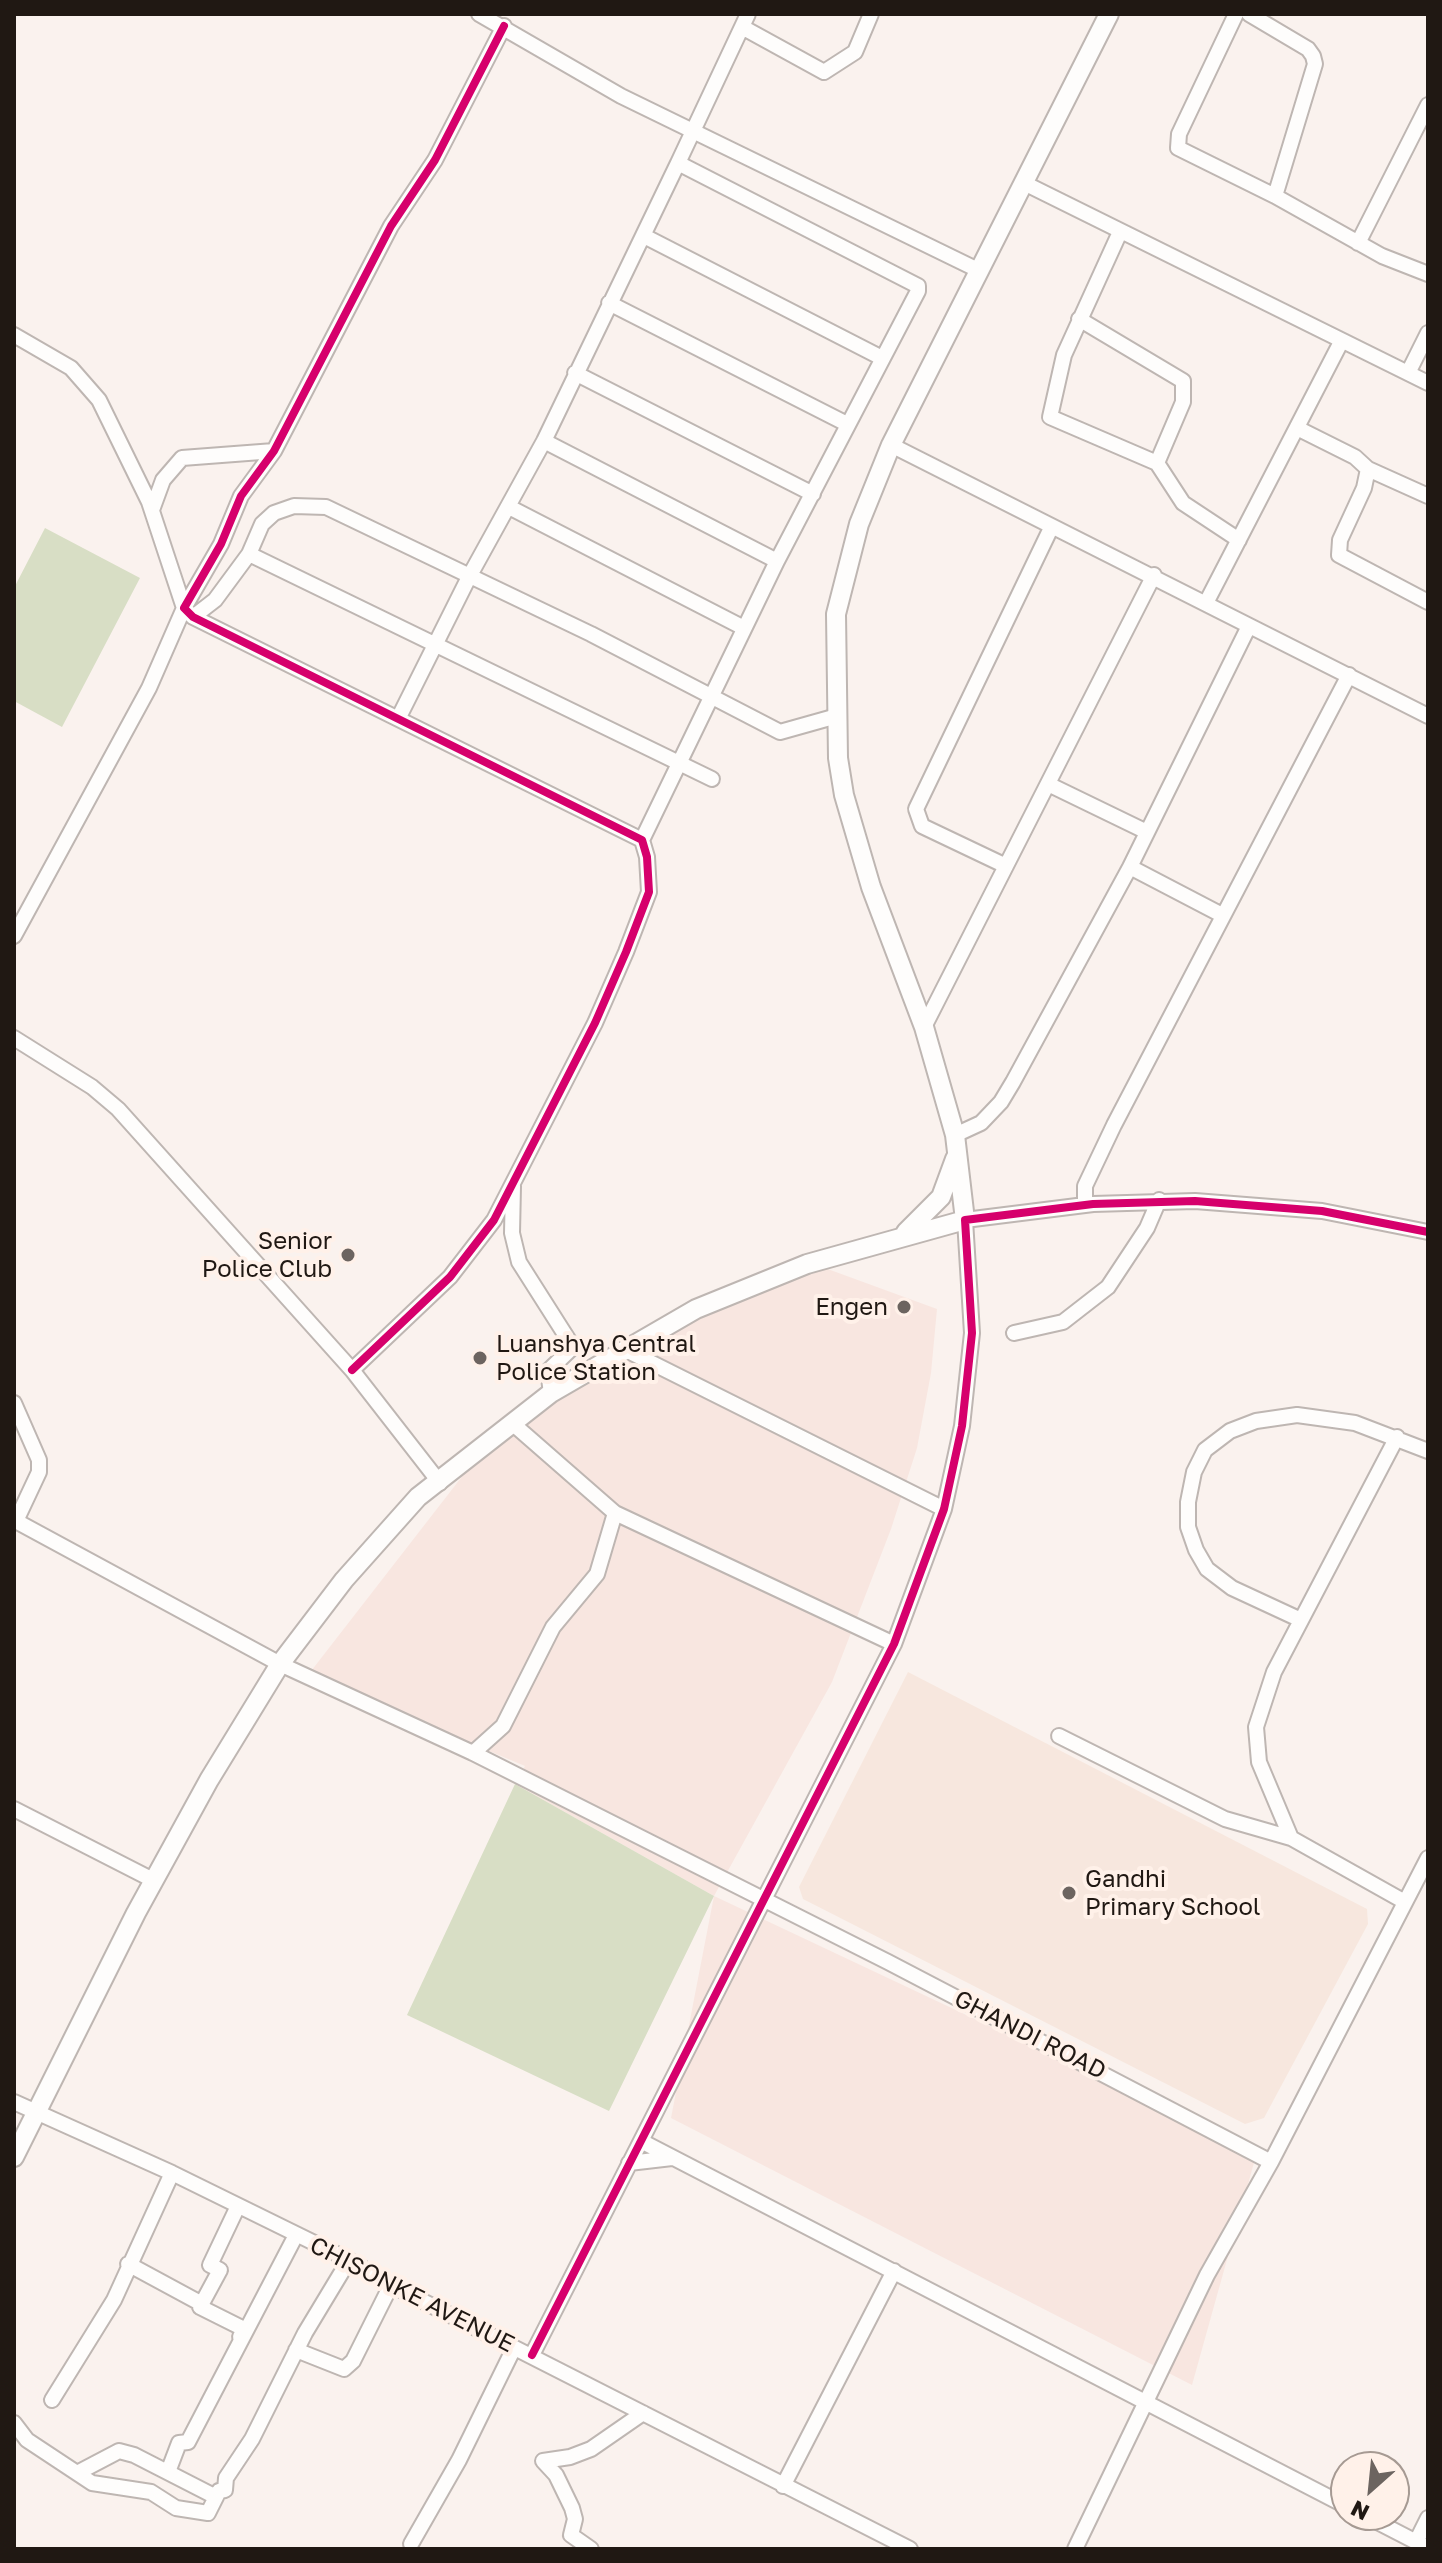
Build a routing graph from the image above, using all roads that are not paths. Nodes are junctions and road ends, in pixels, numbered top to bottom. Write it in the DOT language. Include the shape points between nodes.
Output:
graph roads {
  1 [pos="479,14"];
  2 [pos="871,14"];
  3 [pos="1109,14"];
  4 [pos="1236,14"];
  5 [pos="1249,14"];
  6 [pos="745,20"];
  7 [pos="504,26"];
  8 [pos="1428,105"];
  9 [pos="690,131"];
  10 [pos="678,163"];
  11 [pos="1024,183"];
  12 [pos="1275,196"];
  13 [pos="1120,232"];
  14 [pos="644,236"];
  15 [pos="1358,243"];
  16 [pos="978,270"];
  17 [pos="1428,274"];
  18 [pos="609,303"];
  19 [pos="1079,319"];
  20 [pos="1428,333"];
  21 [pos="14,335"];
  22 [pos="1341,342"];
  23 [pos="882,358"];
  24 [pos="575,373"];
  25 [pos="1408,373"];
  26 [pos="1428,383"];
  27 [pos="847,424"];
  28 [pos="1297,428"];
  29 [pos="544,441"];
  30 [pos="891,445"];
  31 [pos="274,451"];
  32 [pos="1157,463"];
  33 [pos="1368,469"];
  34 [pos="813,494"];
  35 [pos="1428,496"];
  36 [pos="509,507"];
  37 [pos="152,510"];
  38 [pos="1051,528"];
  39 [pos="1239,540"];
  40 [pos="249,554"];
  41 [pos="777,561"];
  42 [pos="1154,575"];
  43 [pos="469,577"];
  44 [pos="1428,602"];
  45 [pos="1206,603"];
  46 [pos="188,612"];
  47 [pos="1249,626"];
  48 [pos="744,628"];
  49 [pos="434,643"];
  50 [pos="1349,675"];
  51 [pos="713,697"];
  52 [pos="837,716"];
  53 [pos="1428,716"];
  54 [pos="399,717"];
  55 [pos="678,764"];
  56 [pos="712,779"];
  57 [pos="1048,784"];
  58 [pos="1147,832"];
  59 [pos="642,840"];
  60 [pos="1006,866"];
  61 [pos="1130,867"];
  62 [pos="1222,915"];
  63 [pos="14,936"];
  64 [pos="924,1027"];
  65 [pos="14,1038"];
  66 [pos="955,1139"];
  67 [pos="513,1180"];
  68 [pos="1159,1200"];
  69 [pos="1085,1205"];
  70 [pos="965,1220"];
  71 [pos="1428,1232"];
  72 [pos="900,1236"];
  73 [pos="1014,1333"];
  74 [pos="624,1349"];
  75 [pos="352,1370"];
  76 [pos="551,1393"];
  77 [pos="14,1403"];
  78 [pos="512,1423"];
  79 [pos="1397,1437"];
  80 [pos="1428,1451"];
  81 [pos="440,1483"];
  82 [pos="944,1509"];
  83 [pos="615,1513"];
  84 [pos="15,1521"];
  85 [pos="1301,1620"];
  86 [pos="894,1644"];
  87 [pos="280,1664"];
  88 [pos="1059,1736"];
  89 [pos="473,1753"];
  90 [pos="14,1809"];
  91 [pos="1291,1838"];
  92 [pos="1426,1864"];
  93 [pos="153,1880"];
  94 [pos="765,1902"];
  95 [pos="1405,1902"];
  96 [pos="14,2102"];
  97 [pos="38,2114"];
  98 [pos="641,2141"];
  99 [pos="14,2157"];
  100 [pos="672,2158"];
  101 [pos="1271,2162"];
  102 [pos="629,2163"];
  103 [pos="172,2173"];
  104 [pos="238,2206"];
  105 [pos="296,2235"];
  106 [pos="349,2260"];
  107 [pos="128,2264"];
  108 [pos="894,2271"];
  109 [pos="391,2285"];
  110 [pos="202,2304"];
  111 [pos="514,2348"];
  112 [pos="296,2350"];
  113 [pos="532,2355"];
  114 [pos="229,2363"];
  115 [pos="52,2400"];
  116 [pos="1148,2402"];
  117 [pos="643,2413"];
  118 [pos="14,2423"];
  119 [pos="79,2472"];
  120 [pos="172,2476"];
  121 [pos="783,2486"];
  122 [pos="160,2497"];
  123 [pos="216,2497"];
  124 [pos="1330,2498"];
  125 [pos="1428,2518"];
  126 [pos="1395,2531"];
  127 [pos="411,2544"];
  128 [pos="1422,2545"];
  129 [pos="591,2549"];
  130 [pos="910,2549"];
  131 [pos="1075,2549"];
  1 -- 7 [label="street"];
  2 -- 6 [label="street" via="855,52 824,72"];
  3 -- 11 [label="main road"];
  4 -- 12 [label="street" via="1176,143 1182,151"];
  5 -- 12 [label="street" via="1308,49 1315,64"];
  6 -- 9 [label="street"];
  7 -- 9 [label="street"];
  7 -- 31 [label="street" via="435,160 391,226"];
  8 -- 15 [label="street"];
  9 -- 10 [label="street"];
  9 -- 16 [label="street"];
  10 -- 14 [label="street"];
  10 -- 23 [label="street" via="918,286"];
  11 -- 13 [label="street"];
  11 -- 16 [label="main road"];
  12 -- 15 [label="street"];
  13 -- 19 [label="street"];
  13 -- 22 [label="street"];
  14 -- 18 [label="street"];
  14 -- 23 [label="street"];
  15 -- 17 [label="street"];
  16 -- 30 [label="main road"];
  18 -- 24 [label="street"];
  18 -- 27 [label="street"];
  19 -- 32 [label="street" via="1183,381 1183,402"];
  19 -- 32 [label="street" via="1060,367 1050,417"];
  20 -- 25 [label="street"];
  21 -- 37 [label="street" via="87,382"];
  22 -- 25 [label="street"];
  22 -- 28 [label="street"];
  23 -- 27 [label="street"];
  24 -- 29 [label="street"];
  24 -- 34 [label="street"];
  25 -- 26 [label="street"];
  27 -- 34 [label="street"];
  28 -- 33 [label="street"];
  28 -- 39 [label="street"];
  29 -- 36 [label="street"];
  29 -- 41 [label="street"];
  30 -- 38 [label="street"];
  30 -- 52 [label="main road" via="859,524 836,614"];
  31 -- 37 [label="street" via="182,458 163,480"];
  31 -- 46 [label="street" via="241,496"];
  32 -- 39 [label="street" via="1183,503"];
  33 -- 35 [label="street"];
  33 -- 44 [label="street" via="1337,552"];
  34 -- 41 [label="street"];
  36 -- 43 [label="street"];
  36 -- 48 [label="street"];
  37 -- 46 [label="street"];
  38 -- 42 [label="street"];
  38 -- 60 [label="street" via="916,809 922,826"];
  39 -- 45 [label="street"];
  40 -- 43 [label="street" via="262,524 274,513 294,506 326,507"];
  40 -- 46 [label="street" via="215,600"];
  40 -- 49 [label="street"];
  41 -- 48 [label="street"];
  42 -- 45 [label="street"];
  42 -- 57 [label="street"];
  43 -- 49 [label="street"];
  43 -- 51 [label="street"];
  45 -- 47 [label="street"];
  46 -- 54 [label="street"];
  46 -- 63 [label="street"];
  47 -- 50 [label="street"];
  47 -- 58 [label="street"];
  48 -- 51 [label="street"];
  49 -- 54 [label="street"];
  49 -- 55 [label="street"];
  50 -- 53 [label="street"];
  50 -- 62 [label="street"];
  51 -- 52 [label="street" via="780,732"];
  51 -- 55 [label="street"];
  52 -- 64 [label="main road" via="838,758 855,840"];
  54 -- 59 [label="street"];
  55 -- 56 [label="street"];
  55 -- 59 [label="street"];
  57 -- 58 [label="street"];
  57 -- 60 [label="street"];
  58 -- 61 [label="street"];
  59 -- 67 [label="street" via="649,892 641,916 595,1023"];
  60 -- 64 [label="street"];
  61 -- 62 [label="street"];
  61 -- 66 [label="street" via="1001,1102"];
  62 -- 69 [label="street" via="1085,1186"];
  64 -- 66 [label="main road"];
  65 -- 75 [label="street" via="118,1109"];
  66 -- 70 [label="main road"];
  66 -- 72 [label="main road" via="953,1171 941,1197"];
  67 -- 75 [label="street" via="494,1220 465,1260"];
  67 -- 76 [label="street" via="512,1233 519,1262 573,1347 548,1371"];
  68 -- 69 [label="street"];
  68 -- 71 [label="street" via="1322,1211"];
  68 -- 73 [label="street" via="1108,1287 1063,1322"];
  69 -- 70 [label="street"];
  70 -- 72 [label="main road"];
  70 -- 82 [label="street" via="972,1333 962,1426"];
  72 -- 74 [label="main road" via="745,1286"];
  74 -- 76 [label="main road"];
  74 -- 82 [label="street"];
  75 -- 81 [label="street"];
  76 -- 78 [label="main road"];
  77 -- 84 [label="street" via="39,1460 39,1472"];
  78 -- 81 [label="main road"];
  78 -- 83 [label="street"];
  79 -- 80 [label="street"];
  79 -- 85 [label="street"];
  79 -- 85 [label="street" via="1324,1418 1277,1416 1230,1431 1205,1450 1188,1502 1188,1527 1196,1550 1207,1569 1232,1588"];
  81 -- 87 [label="main road" via="418,1497 380,1536"];
  82 -- 86 [label="street"];
  83 -- 86 [label="street"];
  83 -- 89 [label="street" via="597,1574 553,1627 503,1726"];
  84 -- 87 [label="street, GHANDI ROAD"];
  85 -- 91 [label="street" via="1262,1699 1256,1727 1259,1762"];
  86 -- 94 [label="street"];
  87 -- 89 [label="street, GHANDI ROAD"];
  87 -- 93 [label="main road"];
  88 -- 91 [label="street" via="1225,1819"];
  89 -- 94 [label="street, GHANDI ROAD"];
  90 -- 93 [label="street"];
  91 -- 95 [label="street"];
  92 -- 95 [label="street"];
  93 -- 97 [label="main road"];
  94 -- 98 [label="street"];
  94 -- 101 [label="street, GHANDI ROAD"];
  95 -- 101 [label="street"];
  96 -- 97 [label="street, CHISONKE AVENUE"];
  97 -- 99 [label="main road"];
  97 -- 103 [label="street, CHISONKE AVENUE"];
  98 -- 100 [label="street"];
  98 -- 102 [label="street"];
  100 -- 102 [label="street"];
  100 -- 108 [label="street"];
  101 -- 116 [label="street" via="1207,2275"];
  102 -- 113 [label="street"];
  103 -- 104 [label="street, CHISONKE AVENUE"];
  103 -- 107 [label="street"];
  104 -- 105 [label="street, CHISONKE AVENUE"];
  104 -- 110 [label="street" via="210,2265 220,2270"];
  105 -- 106 [label="street, CHISONKE AVENUE"];
  105 -- 114 [label="street"];
  106 -- 109 [label="street, CHISONKE AVENUE"];
  106 -- 112 [label="street"];
  107 -- 110 [label="street"];
  107 -- 115 [label="street" via="114,2300"];
  108 -- 116 [label="street"];
  108 -- 121 [label="street"];
  109 -- 111 [label="street, CHISONKE AVENUE"];
  109 -- 112 [label="street" via="344,2369"];
  110 -- 114 [label="street" via="244,2329"];
  111 -- 113 [label="street, CHISONKE AVENUE"];
  111 -- 127 [label="street"];
  112 -- 123 [label="street" via="252,2439 226,2478 225,2490"];
  113 -- 117 [label="street, CHISONKE AVENUE"];
  114 -- 120 [label="street" via="188,2442 179,2443"];
  116 -- 124 [label="street"];
  116 -- 131 [label="street"];
  117 -- 121 [label="street, CHISONKE AVENUE"];
  117 -- 129 [label="street" via="591,2449 543,2461 572,2508 571,2535"];
  118 -- 119 [label="street" via="27,2440"];
  119 -- 120 [label="street" via="119,2451"];
  119 -- 122 [label="street" via="92,2483"];
  120 -- 122 [label="street"];
  120 -- 123 [label="street"];
  121 -- 130 [label="street, CHISONKE AVENUE"];
  122 -- 123 [label="street" via="176,2508 203,2514"];
  125 -- 128 [label="street"];
  126 -- 128 [label="street"];
}
